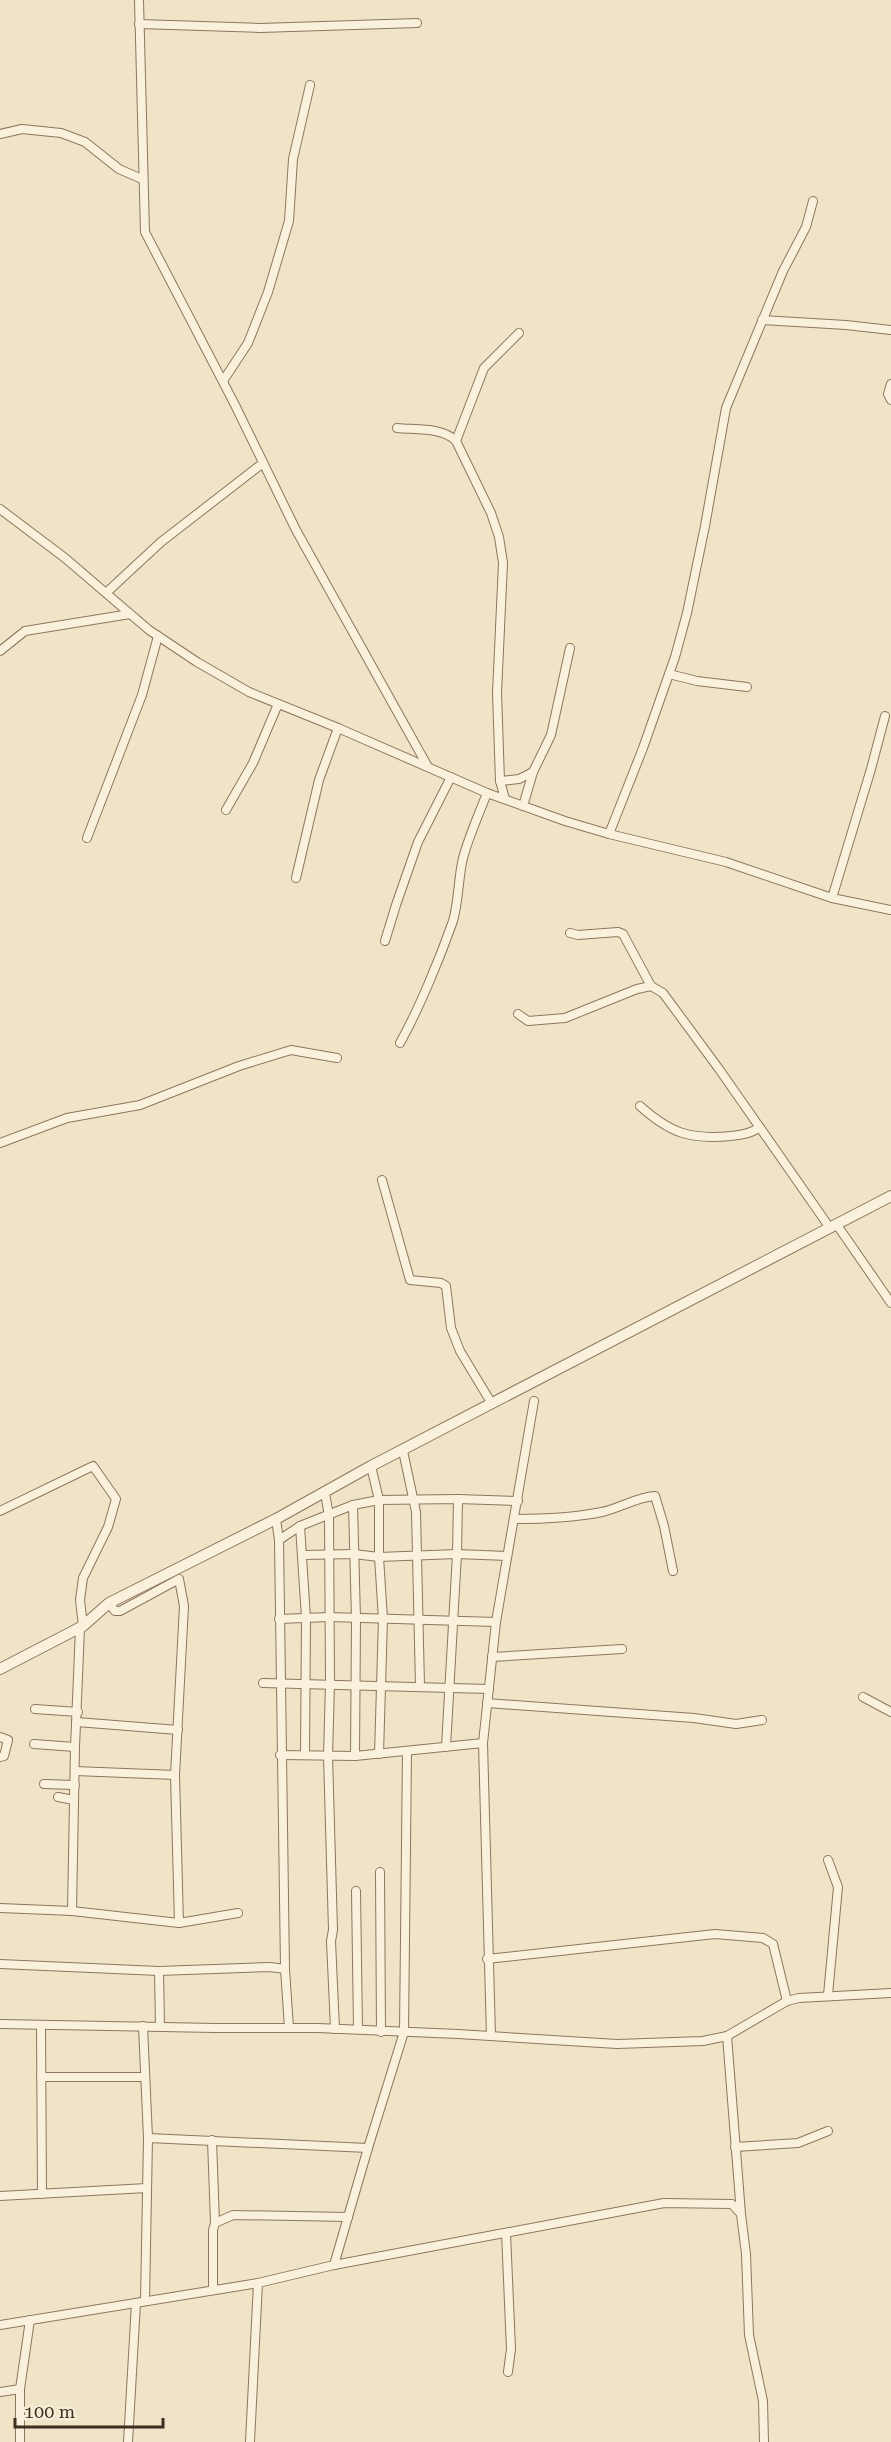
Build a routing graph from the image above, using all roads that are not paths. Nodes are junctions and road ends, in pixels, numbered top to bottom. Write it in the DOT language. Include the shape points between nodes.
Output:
graph roads {
  1 [pos="138,0"];
  2 [pos="417,23"];
  3 [pos="139,24"];
  4 [pos="309,85"];
  5 [pos="0,134"];
  6 [pos="142,178"];
  7 [pos="813,201"];
  8 [pos="762,320"];
  9 [pos="891,330"];
  10 [pos="519,333"];
  11 [pos="223,381"];
  12 [pos="891,384"];
  13 [pos="891,400"];
  14 [pos="397,428"];
  15 [pos="456,441"];
  16 [pos="263,463"];
  17 [pos="0,509"];
  18 [pos="106,593"];
  19 [pos="130,614"];
  20 [pos="158,636"];
  21 [pos="570,648"];
  22 [pos="0,651"];
  23 [pos="669,674"];
  24 [pos="747,687"];
  25 [pos="278,704"];
  26 [pos="885,716"];
  27 [pos="338,728"];
  28 [pos="428,768"];
  29 [pos="533,772"];
  30 [pos="451,777"];
  31 [pos="500,781"];
  32 [pos="487,793"];
  33 [pos="505,799"];
  34 [pos="523,806"];
  35 [pos="226,810"];
  36 [pos="609,834"];
  37 [pos="87,838"];
  38 [pos="296,878"];
  39 [pos="832,898"];
  40 [pos="891,910"];
  41 [pos="570,933"];
  42 [pos="385,941"];
  43 [pos="651,986"];
  44 [pos="518,1014"];
  45 [pos="400,1043"];
  46 [pos="337,1058"];
  47 [pos="640,1106"];
  48 [pos="758,1128"];
  49 [pos="0,1143"];
  50 [pos="382,1180"];
  51 [pos="891,1196"];
  52 [pos="833,1227"];
  53 [pos="891,1303"];
  54 [pos="534,1401"];
  55 [pos="492,1404"];
  56 [pos="403,1451"];
  57 [pos="372,1467"];
  58 [pos="325,1493"];
  59 [pos="458,1499"];
  60 [pos="380,1500"];
  61 [pos="415,1500"];
  62 [pos="518,1502"];
  63 [pos="353,1505"];
  64 [pos="0,1511"];
  65 [pos="328,1516"];
  66 [pos="276,1519"];
  67 [pos="514,1519"];
  68 [pos="300,1526"];
  69 [pos="279,1539"];
  70 [pos="329,1554"];
  71 [pos="354,1554"];
  72 [pos="457,1554"];
  73 [pos="303,1555"];
  74 [pos="417,1556"];
  75 [pos="507,1556"];
  76 [pos="379,1557"];
  77 [pos="673,1571"];
  78 [pos="109,1603"];
  79 [pos="329,1617"];
  80 [pos="306,1618"];
  81 [pos="279,1619"];
  82 [pos="356,1619"];
  83 [pos="383,1619"];
  84 [pos="453,1619"];
  85 [pos="419,1620"];
  86 [pos="496,1622"];
  87 [pos="81,1627"];
  88 [pos="622,1649"];
  89 [pos="492,1657"];
  90 [pos="0,1669"];
  91 [pos="263,1683"];
  92 [pos="280,1683"];
  93 [pos="305,1684"];
  94 [pos="330,1684"];
  95 [pos="354,1685"];
  96 [pos="420,1686"];
  97 [pos="381,1687"];
  98 [pos="451,1687"];
  99 [pos="489,1689"];
  100 [pos="863,1697"];
  101 [pos="487,1703"];
  102 [pos="35,1709"];
  103 [pos="78,1712"];
  104 [pos="891,1712"];
  105 [pos="762,1720"];
  106 [pos="77,1722"];
  107 [pos="178,1730"];
  108 [pos="0,1737"];
  109 [pos="483,1743"];
  110 [pos="34,1744"];
  111 [pos="75,1747"];
  112 [pos="446,1747"];
  113 [pos="407,1751"];
  114 [pos="379,1754"];
  115 [pos="280,1755"];
  116 [pos="306,1755"];
  117 [pos="328,1756"];
  118 [pos="355,1756"];
  119 [pos="0,1757"];
  120 [pos="75,1771"];
  121 [pos="175,1775"];
  122 [pos="44,1784"];
  123 [pos="75,1785"];
  124 [pos="58,1797"];
  125 [pos="74,1800"];
  126 [pos="828,1860"];
  127 [pos="380,1872"];
  128 [pos="356,1891"];
  129 [pos="0,1908"];
  130 [pos="72,1911"];
  131 [pos="238,1912"];
  132 [pos="179,1923"];
  133 [pos="487,1959"];
  134 [pos="0,1965"];
  135 [pos="285,1969"];
  136 [pos="159,1971"];
  137 [pos="891,1993"];
  138 [pos="828,1995"];
  139 [pos="787,2001"];
  140 [pos="0,2024"];
  141 [pos="41,2025"];
  142 [pos="143,2026"];
  143 [pos="160,2026"];
  144 [pos="289,2028"];
  145 [pos="335,2029"];
  146 [pos="358,2030"];
  147 [pos="381,2032"];
  148 [pos="404,2032"];
  149 [pos="491,2036"];
  150 [pos="727,2036"];
  151 [pos="41,2077"];
  152 [pos="144,2077"];
  153 [pos="828,2131"];
  154 [pos="147,2138"];
  155 [pos="212,2140"];
  156 [pos="735,2147"];
  157 [pos="368,2148"];
  158 [pos="147,2188"];
  159 [pos="42,2194"];
  160 [pos="0,2196"];
  161 [pos="741,2214"];
  162 [pos="348,2217"];
  163 [pos="215,2223"];
  164 [pos="506,2233"];
  165 [pos="334,2265"];
  166 [pos="258,2283"];
  167 [pos="213,2290"];
  168 [pos="140,2302"];
  169 [pos="30,2320"];
  170 [pos="0,2325"];
  171 [pos="508,2372"];
  172 [pos="20,2389"];
  173 [pos="0,2392"];
  174 [pos="20,2442"];
  175 [pos="128,2442"];
  176 [pos="250,2442"];
  177 [pos="764,2442"];
  1 -- 3 [label="street"];
  2 -- 3 [label="street" via="260,28"];
  3 -- 6 [label="street"];
  4 -- 11 [label="street" via="293,159 289,221 248,343"];
  5 -- 6 [label="street" via="22,129 61,133 85,142 119,169"];
  6 -- 11 [label="street" via="145,232"];
  7 -- 8 [label="street" via="806,227"];
  8 -- 9 [label="street"];
  8 -- 23 [label="street" via="726,408 692,591"];
  10 -- 15 [label="street" via="484,368"];
  11 -- 16 [label="street"];
  12 -- 13 [label="street"];
  14 -- 15 [label="street" via="449,434"];
  15 -- 31 [label="street" via="500,537"];
  16 -- 18 [label="street" via="161,542"];
  16 -- 28 [label="street"];
  17 -- 18 [label="street"];
  18 -- 19 [label="street"];
  19 -- 20 [label="street"];
  19 -- 22 [label="street" via="25,631"];
  20 -- 25 [label="street" via="249,692"];
  20 -- 37 [label="street" via="142,694"];
  21 -- 29 [label="street" via="551,735"];
  23 -- 24 [label="street"];
  23 -- 36 [label="street"];
  25 -- 27 [label="street"];
  25 -- 35 [label="street" via="253,763"];
  26 -- 39 [label="street"];
  27 -- 28 [label="street"];
  27 -- 38 [label="street" via="319,780"];
  28 -- 30 [label="street"];
  29 -- 31 [label="street" via="519,779"];
  29 -- 34 [label="street"];
  30 -- 32 [label="street"];
  30 -- 42 [label="street" via="418,842"];
  31 -- 33 [label="street"];
  32 -- 33 [label="street"];
  32 -- 45 [label="street" via="463,857 453,919"];
  33 -- 34 [label="street"];
  34 -- 36 [label="street"];
  36 -- 39 [label="street" via="726,862"];
  39 -- 40 [label="street"];
  41 -- 43 [label="street" via="623,934"];
  43 -- 44 [label="street" via="565,1018 528,1021"];
  43 -- 48 [label="street" via="663,993"];
  46 -- 49 [label="street" via="291,1050 238,1066 140,1105 67,1118"];
  47 -- 48 [label="street" via="659,1123 698,1138 750,1133"];
  48 -- 52 [label="street"];
  50 -- 55 [label="street" via="410,1280 446,1286 451,1328"];
  51 -- 52 [label="street"];
  52 -- 53 [label="street"];
  52 -- 55 [label="street"];
  54 -- 62 [label="street"];
  55 -- 56 [label="street"];
  56 -- 57 [label="street"];
  56 -- 61 [label="street"];
  57 -- 58 [label="street"];
  57 -- 60 [label="street"];
  58 -- 65 [label="street"];
  58 -- 66 [label="street"];
  59 -- 61 [label="street"];
  59 -- 62 [label="street"];
  59 -- 72 [label="street"];
  60 -- 61 [label="street"];
  60 -- 63 [label="street"];
  60 -- 76 [label="street"];
  61 -- 74 [label="street"];
  62 -- 67 [label="street"];
  63 -- 65 [label="street"];
  63 -- 71 [label="street"];
  64 -- 87 [label="street" via="93,1466 99,1474 116,1499 108,1527 83,1578"];
  65 -- 68 [label="street"];
  65 -- 70 [label="street"];
  66 -- 69 [label="street"];
  66 -- 78 [label="street"];
  67 -- 75 [label="street"];
  67 -- 77 [label="street" via="604,1512 655,1496"];
  68 -- 69 [label="street"];
  68 -- 73 [label="street"];
  69 -- 81 [label="street"];
  70 -- 71 [label="street"];
  70 -- 73 [label="street"];
  70 -- 79 [label="street"];
  71 -- 76 [label="street"];
  71 -- 82 [label="street"];
  72 -- 74 [label="street"];
  72 -- 75 [label="street"];
  72 -- 84 [label="street"];
  73 -- 80 [label="street"];
  74 -- 76 [label="street"];
  74 -- 85 [label="street"];
  75 -- 86 [label="street"];
  76 -- 83 [label="street"];
  78 -- 87 [label="street"];
  78 -- 107 [label="street" via="120,1611 179,1579 184,1614"];
  79 -- 80 [label="street"];
  79 -- 82 [label="street"];
  79 -- 94 [label="street"];
  80 -- 81 [label="street"];
  80 -- 93 [label="street"];
  81 -- 92 [label="street"];
  82 -- 83 [label="street"];
  82 -- 95 [label="street"];
  83 -- 85 [label="street"];
  83 -- 97 [label="street"];
  84 -- 85 [label="street"];
  84 -- 86 [label="street"];
  84 -- 98 [label="street"];
  85 -- 96 [label="street"];
  86 -- 89 [label="street"];
  87 -- 90 [label="street"];
  87 -- 103 [label="street"];
  88 -- 89 [label="street"];
  89 -- 99 [label="street"];
  91 -- 92 [label="street"];
  92 -- 93 [label="street"];
  92 -- 115 [label="street"];
  93 -- 94 [label="street"];
  93 -- 116 [label="street"];
  94 -- 95 [label="street"];
  94 -- 117 [label="street"];
  95 -- 97 [label="street"];
  95 -- 118 [label="street"];
  96 -- 97 [label="street"];
  96 -- 98 [label="street"];
  97 -- 114 [label="street"];
  98 -- 99 [label="street"];
  98 -- 112 [label="street"];
  99 -- 101 [label="street"];
  100 -- 104 [label="street"];
  101 -- 105 [label="street" via="736,1724"];
  101 -- 109 [label="street"];
  102 -- 103 [label="street"];
  103 -- 106 [label="street"];
  106 -- 107 [label="street"];
  106 -- 111 [label="street"];
  107 -- 121 [label="street"];
  108 -- 119 [label="street" via="8,1740 4,1756"];
  109 -- 112 [label="street"];
  109 -- 133 [label="street"];
  110 -- 111 [label="street"];
  111 -- 120 [label="street"];
  112 -- 113 [label="street"];
  113 -- 114 [label="street"];
  113 -- 148 [label="street"];
  114 -- 118 [label="street"];
  115 -- 116 [label="street"];
  115 -- 135 [label="street"];
  116 -- 117 [label="street"];
  117 -- 118 [label="street"];
  117 -- 145 [label="street"];
  120 -- 121 [label="street"];
  120 -- 123 [label="street"];
  121 -- 132 [label="street"];
  122 -- 123 [label="street"];
  123 -- 125 [label="street"];
  124 -- 125 [label="street"];
  125 -- 130 [label="street"];
  126 -- 138 [label="street" via="838,1887"];
  127 -- 147 [label="street"];
  128 -- 146 [label="street"];
  129 -- 130 [label="street"];
  130 -- 132 [label="street"];
  131 -- 132 [label="street"];
  133 -- 139 [label="street" via="715,1934 763,1938 773,1944"];
  133 -- 149 [label="street"];
  134 -- 136 [label="street"];
  135 -- 136 [label="street"];
  135 -- 144 [label="street"];
  136 -- 143 [label="street"];
  137 -- 138 [label="street"];
  138 -- 139 [label="street"];
  139 -- 150 [label="street"];
  140 -- 141 [label="street"];
  141 -- 142 [label="street"];
  141 -- 151 [label="street"];
  142 -- 143 [label="street"];
  142 -- 152 [label="street"];
  143 -- 144 [label="street"];
  144 -- 145 [label="street"];
  145 -- 146 [label="street"];
  146 -- 147 [label="street"];
  147 -- 148 [label="street"];
  148 -- 149 [label="street"];
  148 -- 157 [label="street"];
  149 -- 150 [label="street" via="617,2044 703,2041"];
  150 -- 156 [label="street"];
  151 -- 152 [label="street"];
  151 -- 159 [label="street"];
  152 -- 154 [label="street"];
  153 -- 156 [label="street" via="798,2143"];
  154 -- 155 [label="street"];
  154 -- 158 [label="street"];
  155 -- 157 [label="street"];
  155 -- 163 [label="street"];
  156 -- 161 [label="street"];
  157 -- 162 [label="street"];
  158 -- 159 [label="street"];
  158 -- 168 [label="street"];
  159 -- 160 [label="street"];
  161 -- 164 [label="street" via="732,2204 664,2203"];
  161 -- 177 [label="street" via="747,2254 749,2336 763,2401"];
  162 -- 163 [label="street" via="233,2215"];
  162 -- 165 [label="street"];
  163 -- 167 [label="street"];
  164 -- 165 [label="street"];
  164 -- 171 [label="street" via="511,2349"];
  165 -- 166 [label="street"];
  166 -- 167 [label="street"];
  166 -- 176 [label="street"];
  167 -- 168 [label="street"];
  168 -- 169 [label="street"];
  168 -- 175 [label="street"];
  169 -- 170 [label="street"];
  169 -- 172 [label="street"];
  172 -- 173 [label="street"];
  172 -- 174 [label="street"];
}
